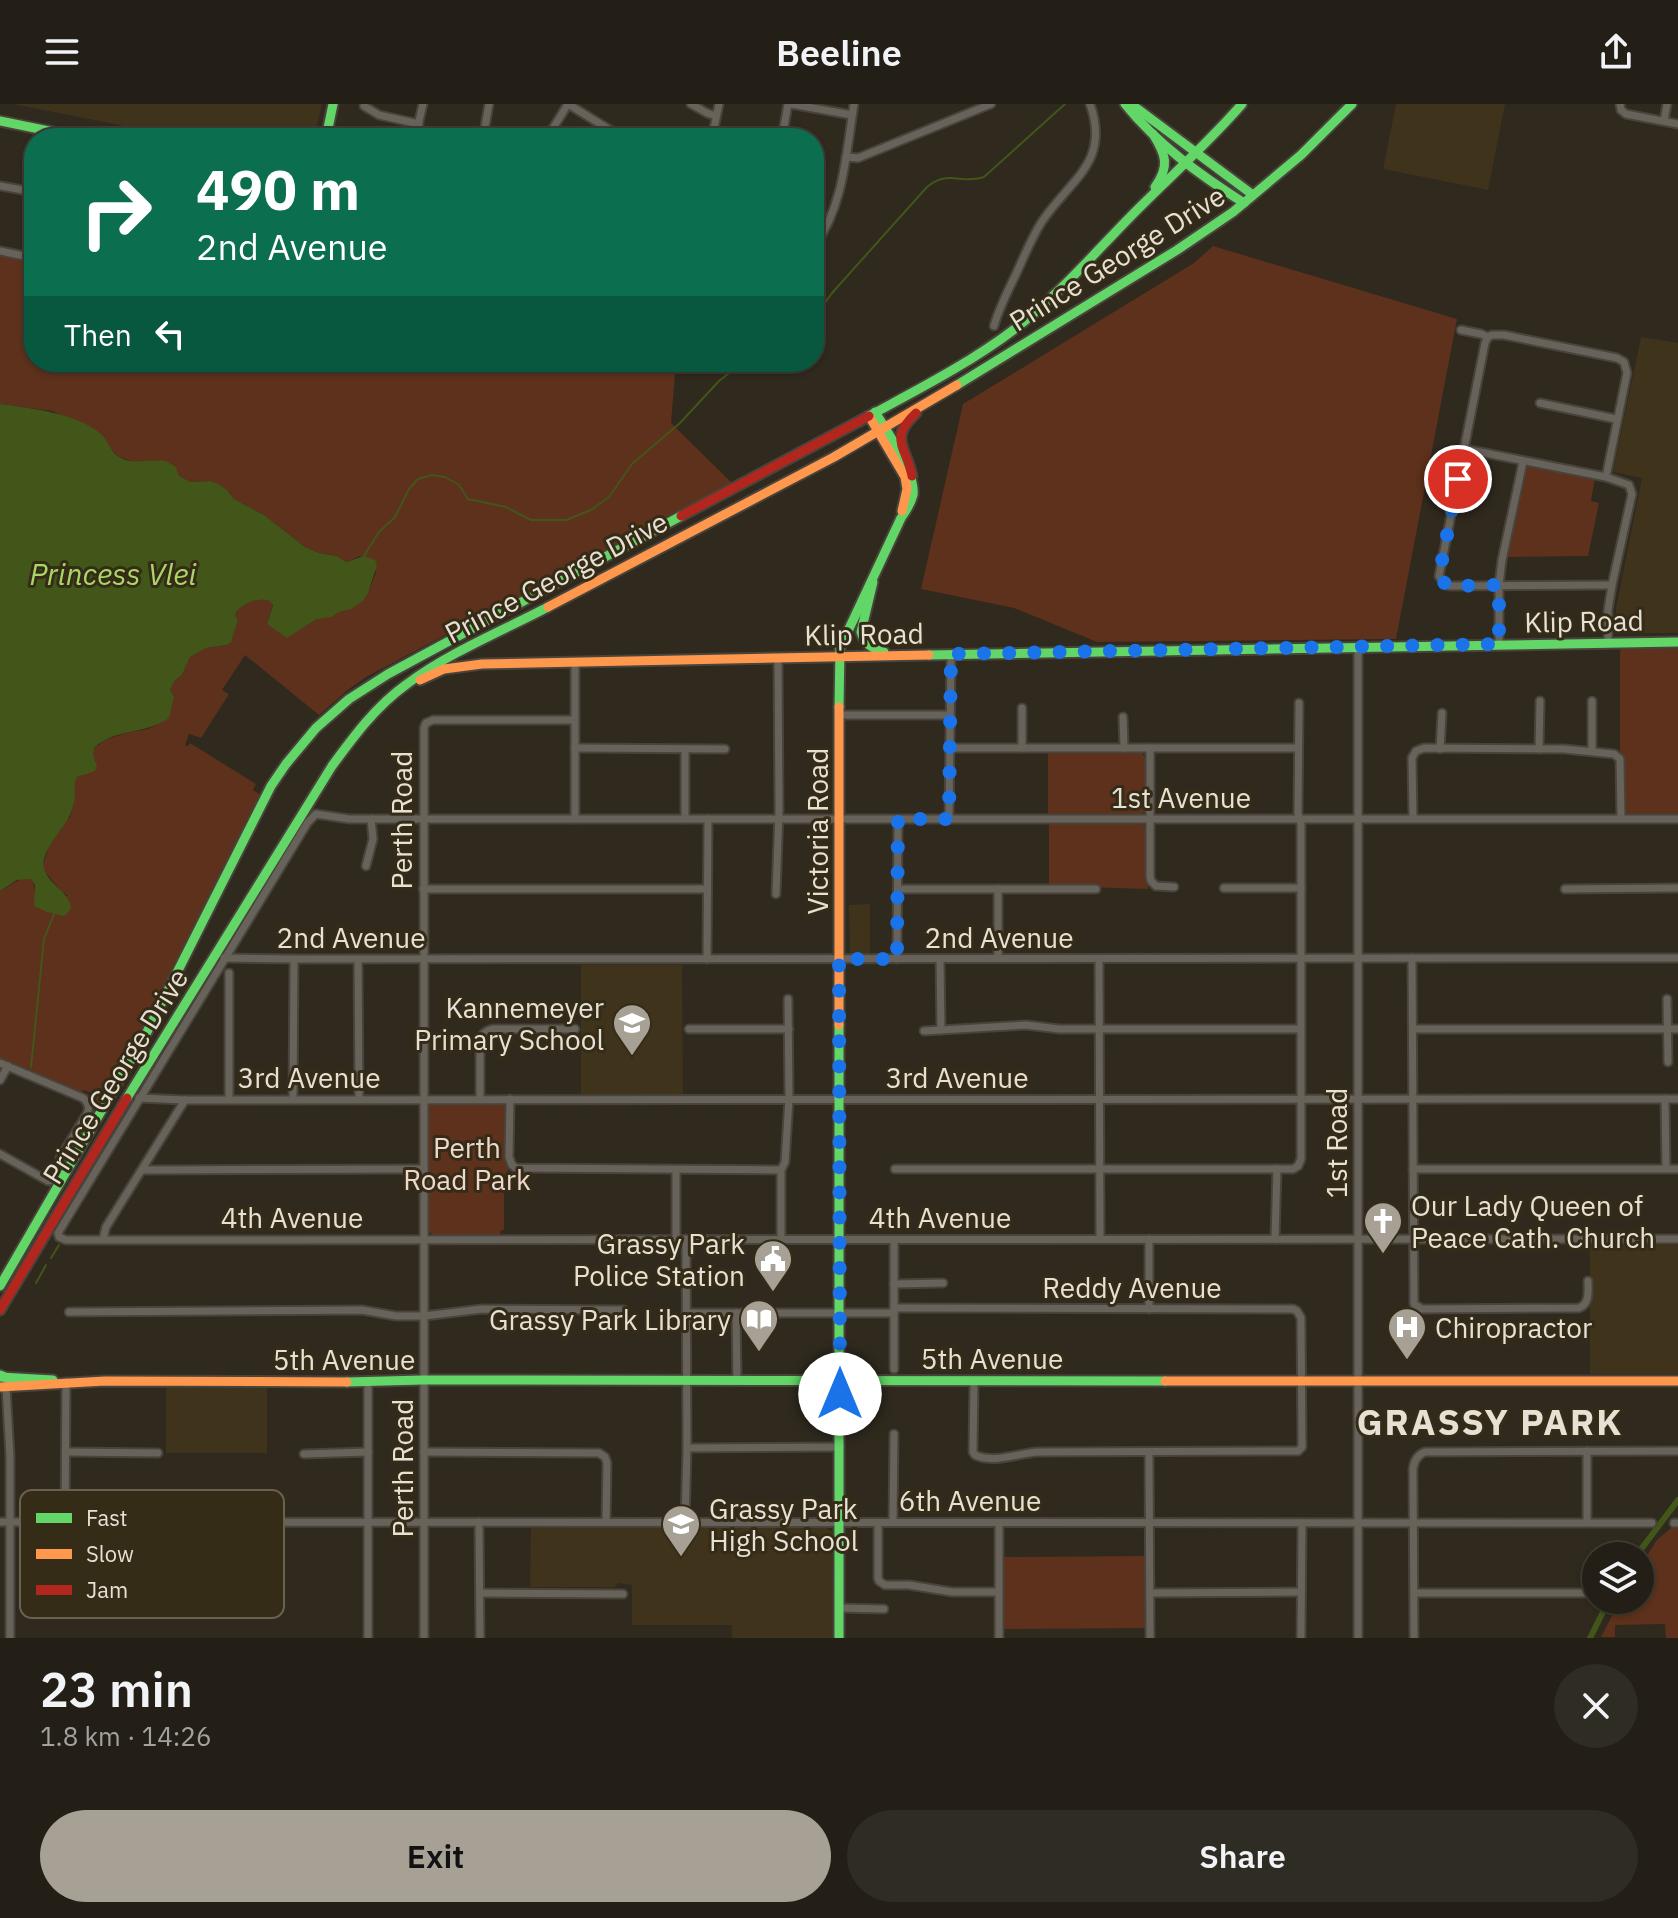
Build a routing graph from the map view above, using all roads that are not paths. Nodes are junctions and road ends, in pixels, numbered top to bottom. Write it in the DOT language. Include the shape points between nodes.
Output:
graph roads {
  1 [pos="333,104"];
  2 [pos="423,104"];
  3 [pos="489,104"];
  4 [pos="568,104"];
  5 [pos="691,104"];
  6 [pos="719,104"];
  7 [pos="789,104"];
  8 [pos="854,104"];
  9 [pos="1090,104"];
  10 [pos="1125,104"];
  11 [pos="1131,104"];
  12 [pos="1242,104"];
  13 [pos="1352,104"];
  14 [pos="1620,104"];
  15 [pos="1667,104"];
  16 [pos="984,105"];
  17 [pos="364,106"];
  18 [pos="852,115"];
  19 [pos="716,116"];
  20 [pos="0,121"];
  21 [pos="1664,121"];
  22 [pos="419,124"];
  23 [pos="1678,124"];
  24 [pos="34,128"];
  25 [pos="328,128"];
  26 [pos="418,128"];
  27 [pos="485,128"];
  28 [pos="553,128"];
  29 [pos="599,128"];
  30 [pos="714,128"];
  31 [pos="784,128"];
  32 [pos="1153,134"];
  33 [pos="1195,153"];
  34 [pos="846,157"];
  35 [pos="1186,163"];
  36 [pos="0,186"];
  37 [pos="24,190"];
  38 [pos="1253,195"];
  39 [pos="1148,199"];
  40 [pos="1244,203"];
  41 [pos="824,233"];
  42 [pos="0,251"];
  43 [pos="24,256"];
  44 [pos="994,326"];
  45 [pos="1461,330"];
  46 [pos="1488,337"];
  47 [pos="933,399"];
  48 [pos="1540,403"];
  49 [pos="872,414"];
  50 [pos="1616,419"];
  51 [pos="881,429"];
  52 [pos="1465,449"];
  53 [pos="1523,462"];
  54 [pos="912,476"];
  55 [pos="1606,477"];
  56 [pos="901,518"];
  57 [pos="873,578"];
  58 [pos="1499,585"];
  59 [pos="1612,585"];
  60 [pos="1608,642"];
  61 [pos="1678,642"];
  62 [pos="1499,644"];
  63 [pos="1358,647"];
  64 [pos="951,654"];
  65 [pos="895,655"];
  66 [pos="839,656"];
  67 [pos="448,658"];
  68 [pos="778,658"];
  69 [pos="575,662"];
  70 [pos="482,664"];
  71 [pos="392,671"];
  72 [pos="390,698"];
  73 [pos="1540,701"];
  74 [pos="1592,701"];
  75 [pos="1299,703"];
  76 [pos="1022,708"];
  77 [pos="1442,713"];
  78 [pos="839,715"];
  79 [pos="950,715"];
  80 [pos="1123,717"];
  81 [pos="575,720"];
  82 [pos="575,748"];
  83 [pos="950,748"];
  84 [pos="1022,748"];
  85 [pos="1124,748"];
  86 [pos="1150,748"];
  87 [pos="1297,748"];
  88 [pos="685,749"];
  89 [pos="725,749"];
  90 [pos="1440,749"];
  91 [pos="1539,749"];
  92 [pos="1592,750"];
  93 [pos="424,818"];
  94 [pos="1299,818"];
  95 [pos="1358,818"];
  96 [pos="1413,818"];
  97 [pos="1621,818"];
  98 [pos="371,819"];
  99 [pos="575,819"];
  100 [pos="685,819"];
  101 [pos="708,819"];
  102 [pos="778,819"];
  103 [pos="839,819"];
  104 [pos="898,819"];
  105 [pos="949,819"];
  106 [pos="1150,819"];
  107 [pos="1678,819"];
  108 [pos="366,866"];
  109 [pos="1174,887"];
  110 [pos="1224,888"];
  111 [pos="1301,888"];
  112 [pos="1678,888"];
  113 [pos="423,889"];
  114 [pos="706,889"];
  115 [pos="898,889"];
  116 [pos="998,889"];
  117 [pos="1096,889"];
  118 [pos="1565,889"];
  119 [pos="776,894"];
  120 [pos="224,958"];
  121 [pos="998,958"];
  122 [pos="1412,958"];
  123 [pos="1678,958"];
  124 [pos="294,959"];
  125 [pos="358,959"];
  126 [pos="424,959"];
  127 [pos="707,959"];
  128 [pos="839,959"];
  129 [pos="897,959"];
  130 [pos="940,959"];
  131 [pos="1099,959"];
  132 [pos="1301,959"];
  133 [pos="1358,959"];
  134 [pos="229,973"];
  135 [pos="788,999"];
  136 [pos="1667,999"];
  137 [pos="575,1029"];
  138 [pos="689,1029"];
  139 [pos="789,1029"];
  140 [pos="1099,1029"];
  141 [pos="1300,1029"];
  142 [pos="1413,1029"];
  143 [pos="1668,1029"];
  144 [pos="1678,1029"];
  145 [pos="941,1030"];
  146 [pos="924,1031"];
  147 [pos="1668,1062"];
  148 [pos="4,1065"];
  149 [pos="0,1080"];
  150 [pos="139,1098"];
  151 [pos="229,1099"];
  152 [pos="293,1099"];
  153 [pos="359,1099"];
  154 [pos="424,1099"];
  155 [pos="480,1099"];
  156 [pos="510,1099"];
  157 [pos="789,1099"];
  158 [pos="839,1099"];
  159 [pos="1100,1099"];
  160 [pos="1301,1099"];
  161 [pos="1358,1099"];
  162 [pos="1413,1099"];
  163 [pos="1665,1099"];
  164 [pos="1678,1099"];
  165 [pos="185,1100"];
  166 [pos="83,1142"];
  167 [pos="0,1154"];
  168 [pos="60,1158"];
  169 [pos="1666,1168"];
  170 [pos="424,1169"];
  171 [pos="895,1169"];
  172 [pos="1100,1169"];
  173 [pos="1277,1169"];
  174 [pos="1413,1169"];
  175 [pos="1678,1169"];
  176 [pos="142,1170"];
  177 [pos="676,1170"];
  178 [pos="781,1170"];
  179 [pos="41,1178"];
  180 [pos="36,1225"];
  181 [pos="103,1239"];
  182 [pos="424,1239"];
  183 [pos="686,1239"];
  184 [pos="1100,1239"];
  185 [pos="1149,1239"];
  186 [pos="1275,1239"];
  187 [pos="1358,1239"];
  188 [pos="1413,1239"];
  189 [pos="1678,1239"];
  190 [pos="676,1240"];
  191 [pos="781,1240"];
  192 [pos="839,1240"];
  193 [pos="894,1240"];
  194 [pos="1588,1281"];
  195 [pos="943,1283"];
  196 [pos="894,1284"];
  197 [pos="0,1286"];
  198 [pos="1149,1309"];
  199 [pos="0,1310"];
  200 [pos="624,1310"];
  201 [pos="894,1310"];
  202 [pos="69,1312"];
  203 [pos="686,1313"];
  204 [pos="736,1313"];
  205 [pos="840,1314"];
  206 [pos="424,1316"];
  207 [pos="894,1369"];
  208 [pos="423,1380"];
  209 [pos="3,1381"];
  210 [pos="368,1381"];
  211 [pos="686,1381"];
  212 [pos="737,1381"];
  213 [pos="840,1381"];
  214 [pos="974,1381"];
  215 [pos="1301,1381"];
  216 [pos="1358,1381"];
  217 [pos="1678,1381"];
  218 [pos="66,1382"];
  219 [pos="894,1434"];
  220 [pos="840,1447"];
  221 [pos="687,1448"];
  222 [pos="1587,1451"];
  223 [pos="1678,1451"];
  224 [pos="66,1452"];
  225 [pos="368,1452"];
  226 [pos="424,1452"];
  227 [pos="1149,1452"];
  228 [pos="158,1453"];
  229 [pos="304,1454"];
  230 [pos="0,1456"];
  231 [pos="10,1456"];
  232 [pos="65,1490"];
  233 [pos="0,1522"];
  234 [pos="10,1522"];
  235 [pos="20,1522"];
  236 [pos="284,1522"];
  237 [pos="424,1522"];
  238 [pos="479,1522"];
  239 [pos="606,1522"];
  240 [pos="685,1522"];
  241 [pos="840,1522"];
  242 [pos="893,1522"];
  243 [pos="1358,1522"];
  244 [pos="1413,1522"];
  245 [pos="1587,1522"];
  246 [pos="368,1523"];
  247 [pos="878,1523"];
  248 [pos="999,1523"];
  249 [pos="1150,1523"];
  250 [pos="1302,1523"];
  251 [pos="1652,1523"];
  252 [pos="998,1592"];
  253 [pos="1301,1592"];
  254 [pos="480,1593"];
  255 [pos="1150,1593"];
  256 [pos="1414,1593"];
  257 [pos="1582,1593"];
  258 [pos="623,1594"];
  259 [pos="839,1608"];
  260 [pos="884,1609"];
  261 [pos="10,1638"];
  262 [pos="368,1638"];
  263 [pos="424,1638"];
  264 [pos="480,1638"];
  265 [pos="839,1638"];
  266 [pos="999,1638"];
  267 [pos="1150,1638"];
  268 [pos="1301,1638"];
  269 [pos="1358,1638"];
  270 [pos="1414,1638"];
  1 -- 25 [label="main road"];
  2 -- 22 [label="street"];
  3 -- 27 [label="street"];
  4 -- 28 [label="street"];
  4 -- 29 [label="street"];
  5 -- 19 [label="street"];
  6 -- 19 [label="street"];
  7 -- 18 [label="street"];
  7 -- 31 [label="street"];
  8 -- 18 [label="street"];
  9 -- 44 [label="street" via="1097,134 1090,161 1036,231"];
  10 -- 32 [label="main road"];
  11 -- 33 [label="main road"];
  12 -- 33 [label="main road, Prince George Drive"];
  13 -- 38 [label="main road, Prince George Drive"];
  14 -- 21 [label="street" via="1626,114"];
  15 -- 21 [label="street"];
  16 -- 34 [label="street" via="858,158"];
  17 -- 22 [label="street" via="372,113"];
  18 -- 34 [label="street"];
  19 -- 30 [label="street"];
  20 -- 24 [label="main road"];
  21 -- 23 [label="street"];
  22 -- 26 [label="street"];
  32 -- 35 [label="main road"];
  32 -- 39 [label="main road" via="1165,163"];
  33 -- 35 [label="main road, Prince George Drive"];
  33 -- 38 [label="main road"];
  34 -- 41 [label="street" via="838,200"];
  35 -- 39 [label="main road, Prince George Drive"];
  35 -- 40 [label="main road"];
  36 -- 37 [label="street"];
  38 -- 40 [label="main road, Prince George Drive"];
  39 -- 49 [label="main road, Prince George Drive" via="1013,330 964,364"];
  40 -- 47 [label="main road, Prince George Drive" via="1177,250"];
  42 -- 43 [label="street"];
  45 -- 46 [label="street"];
  46 -- 50 [label="street" via="1504,335 1621,359 1627,373"];
  46 -- 52 [label="street"];
  47 -- 51 [label="main road, Prince George Drive"];
  47 -- 54 [label="main road" via="908,421 901,435"];
  48 -- 50 [label="street"];
  49 -- 51 [label="main road, Victoria Road"];
  49 -- 71 [label="main road, Prince George Drive"];
  50 -- 55 [label="street"];
  51 -- 54 [label="main road, Victoria Road"];
  51 -- 56 [label="main road, Victoria Road" via="906,483"];
  51 -- 67 [label="main road, Prince George Drive"];
  52 -- 53 [label="street"];
  52 -- 58 [label="street" via="1439,576 1451,586"];
  53 -- 55 [label="street"];
  53 -- 58 [label="street"];
  54 -- 56 [label="main road, Victoria Road" via="913,498"];
  55 -- 59 [label="street" via="1632,490"];
  56 -- 57 [label="main road, Victoria Road"];
  57 -- 65 [label="main road" via="862,635 872,648"];
  57 -- 66 [label="main road, Victoria Road"];
  58 -- 59 [label="street"];
  58 -- 62 [label="street"];
  59 -- 60 [label="street"];
  60 -- 61 [label="main road, Klip Road"];
  60 -- 62 [label="main road, Klip Road"];
  62 -- 63 [label="main road, Klip Road"];
  63 -- 64 [label="main road, Klip Road"];
  63 -- 95 [label="street, 1st Road"];
  64 -- 65 [label="main road, Klip Road"];
  64 -- 79 [label="street"];
  65 -- 66 [label="main road, Klip Road"];
  66 -- 68 [label="main road, Klip Road"];
  66 -- 78 [label="main road, Victoria Road"];
  67 -- 70 [label="main road, Klip Road"];
  67 -- 71 [label="main road" via="426,659"];
  67 -- 72 [label="main road, Prince George Drive"];
  68 -- 69 [label="main road, Klip Road"];
  68 -- 102 [label="street"];
  69 -- 70 [label="main road, Klip Road"];
  69 -- 81 [label="street"];
  70 -- 72 [label="main road, Klip Road" via="438,671"];
  71 -- 166 [label="main road, Prince George Drive" via="332,712 284,765 154,1020"];
  72 -- 199 [label="main road, Prince George Drive" via="359,727 332,765"];
  73 -- 91 [label="street"];
  74 -- 92 [label="street"];
  75 -- 87 [label="street"];
  76 -- 84 [label="street"];
  77 -- 90 [label="street"];
  78 -- 79 [label="street"];
  78 -- 103 [label="main road, Victoria Road"];
  79 -- 83 [label="street"];
  80 -- 85 [label="street"];
  81 -- 82 [label="street"];
  81 -- 93 [label="street, Perth Road" via="426,723"];
  82 -- 88 [label="street"];
  82 -- 99 [label="street"];
  83 -- 84 [label="street"];
  83 -- 105 [label="street"];
  84 -- 85 [label="street"];
  85 -- 86 [label="street"];
  86 -- 87 [label="street"];
  86 -- 106 [label="street"];
  87 -- 94 [label="street"];
  88 -- 89 [label="street"];
  88 -- 100 [label="street"];
  90 -- 91 [label="street"];
  90 -- 96 [label="street" via="1419,749 1412,758"];
  91 -- 92 [label="street"];
  92 -- 97 [label="street" via="1620,759"];
  93 -- 98 [label="street, 1st Avenue"];
  93 -- 99 [label="street, 1st Avenue"];
  93 -- 113 [label="street, Perth Road"];
  94 -- 95 [label="street, 1st Avenue"];
  94 -- 106 [label="street, 1st Avenue"];
  94 -- 111 [label="street"];
  95 -- 96 [label="street, 1st Avenue"];
  95 -- 133 [label="street, 1st Road"];
  96 -- 97 [label="street, 1st Avenue"];
  97 -- 107 [label="street, 1st Avenue"];
  98 -- 108 [label="street" via="373,839"];
  98 -- 120 [label="street, 1st Avenue" via="322,814 311,818"];
  99 -- 100 [label="street, 1st Avenue"];
  100 -- 101 [label="street, 1st Avenue"];
  101 -- 102 [label="street, 1st Avenue"];
  101 -- 114 [label="street"];
  102 -- 103 [label="street, 1st Avenue"];
  102 -- 119 [label="street"];
  103 -- 104 [label="street, 1st Avenue"];
  103 -- 128 [label="main road, Victoria Road"];
  104 -- 105 [label="street, 1st Avenue"];
  104 -- 115 [label="street"];
  105 -- 106 [label="street, 1st Avenue"];
  106 -- 109 [label="street" via="1151,881"];
  110 -- 111 [label="street"];
  111 -- 132 [label="street"];
  112 -- 118 [label="street"];
  113 -- 114 [label="street"];
  113 -- 126 [label="street, Perth Road"];
  114 -- 127 [label="street"];
  115 -- 116 [label="street"];
  115 -- 129 [label="street"];
  116 -- 117 [label="street"];
  116 -- 121 [label="street"];
  120 -- 124 [label="street, 2nd Avenue"];
  120 -- 150 [label="street"];
  121 -- 130 [label="street, 2nd Avenue"];
  121 -- 131 [label="street, 2nd Avenue"];
  122 -- 123 [label="street, 2nd Avenue"];
  122 -- 133 [label="street, 2nd Avenue"];
  122 -- 142 [label="street"];
  124 -- 125 [label="street, 2nd Avenue"];
  124 -- 152 [label="street"];
  125 -- 126 [label="street, 2nd Avenue"];
  125 -- 153 [label="street"];
  126 -- 127 [label="street, 2nd Avenue"];
  126 -- 154 [label="street, Perth Road"];
  127 -- 128 [label="street, 2nd Avenue"];
  128 -- 129 [label="street, 2nd Avenue"];
  128 -- 158 [label="main road, Victoria Road"];
  129 -- 130 [label="street, 2nd Avenue"];
  130 -- 145 [label="street"];
  131 -- 132 [label="street, 2nd Avenue"];
  131 -- 140 [label="street"];
  132 -- 133 [label="street, 2nd Avenue"];
  132 -- 141 [label="street"];
  133 -- 161 [label="street, 1st Road"];
  134 -- 151 [label="street"];
  135 -- 139 [label="street"];
  136 -- 143 [label="street"];
  137 -- 155 [label="street" via="486,1031 480,1042"];
  138 -- 139 [label="street"];
  139 -- 157 [label="street"];
  140 -- 141 [label="street"];
  140 -- 145 [label="street" via="1026,1025"];
  140 -- 159 [label="street"];
  141 -- 160 [label="street"];
  142 -- 143 [label="street"];
  142 -- 162 [label="street"];
  143 -- 144 [label="street"];
  143 -- 147 [label="street"];
  145 -- 146 [label="street"];
  148 -- 149 [label="street"];
  148 -- 168 [label="street" via="87,1102 88,1111"];
  150 -- 165 [label="street, 3rd Avenue"];
  150 -- 181 [label="street, 4th Avenue" via="59,1229 59,1237 66,1240"];
  151 -- 152 [label="street, 3rd Avenue"];
  151 -- 165 [label="street, 3rd Avenue"];
  152 -- 153 [label="street, 3rd Avenue"];
  153 -- 154 [label="street, 3rd Avenue"];
  154 -- 155 [label="street, 3rd Avenue"];
  154 -- 170 [label="street, Perth Road"];
  155 -- 156 [label="street, 3rd Avenue"];
  156 -- 157 [label="street, 3rd Avenue"];
  156 -- 177 [label="street" via="509,1157 516,1168"];
  157 -- 158 [label="street, 3rd Avenue"];
  157 -- 178 [label="street"];
  158 -- 159 [label="street, 3rd Avenue"];
  158 -- 192 [label="main road, Victoria Road"];
  159 -- 160 [label="street, 3rd Avenue"];
  159 -- 172 [label="street"];
  160 -- 161 [label="street, 3rd Avenue"];
  160 -- 173 [label="street" via="1300,1163"];
  161 -- 162 [label="street, 3rd Avenue"];
  161 -- 187 [label="street, 1st Road"];
  162 -- 163 [label="street, 3rd Avenue"];
  162 -- 174 [label="street"];
  163 -- 164 [label="street, 3rd Avenue"];
  163 -- 169 [label="street"];
  165 -- 176 [label="street"];
  166 -- 179 [label="street" via="56,1179"];
  166 -- 180 [label="main road, Prince George Drive"];
  167 -- 179 [label="street"];
  169 -- 174 [label="street"];
  169 -- 175 [label="street"];
  170 -- 176 [label="street"];
  170 -- 182 [label="street, Perth Road"];
  171 -- 172 [label="street"];
  172 -- 173 [label="street"];
  172 -- 184 [label="street"];
  173 -- 186 [label="street"];
  174 -- 188 [label="street"];
  176 -- 181 [label="street"];
  177 -- 178 [label="street"];
  177 -- 190 [label="street"];
  178 -- 191 [label="street"];
  179 -- 180 [label="street" via="48,1193"];
  180 -- 197 [label="main road, Prince George Drive"];
  181 -- 182 [label="street, 4th Avenue"];
  182 -- 190 [label="street, 4th Avenue"];
  182 -- 206 [label="street, Perth Road"];
  183 -- 190 [label="street, 4th Avenue"];
  183 -- 191 [label="street, 4th Avenue"];
  183 -- 203 [label="street"];
  184 -- 185 [label="street, 4th Avenue"];
  184 -- 193 [label="street, 4th Avenue"];
  185 -- 186 [label="street, 4th Avenue"];
  185 -- 198 [label="street"];
  186 -- 187 [label="street, 4th Avenue"];
  187 -- 188 [label="street, 4th Avenue"];
  187 -- 216 [label="street, 1st Road"];
  188 -- 189 [label="street, 4th Avenue"];
  188 -- 194 [label="street" via="1413,1300 1422,1309 1579,1308 1587,1302"];
  191 -- 192 [label="street, 4th Avenue"];
  192 -- 193 [label="street, 4th Avenue"];
  192 -- 205 [label="main road, Victoria Road"];
  193 -- 196 [label="street"];
  195 -- 196 [label="street"];
  196 -- 201 [label="street"];
  198 -- 201 [label="street, Reddy Avenue"];
  198 -- 215 [label="street, Reddy Avenue" via="1297,1311"];
  200 -- 206 [label="street" via="482,1309"];
  201 -- 205 [label="street, Reddy Avenue"];
  201 -- 207 [label="street"];
  202 -- 206 [label="street" via="362,1310"];
  203 -- 204 [label="street, Reddy Avenue"];
  203 -- 211 [label="street"];
  204 -- 205 [label="street, Reddy Avenue"];
  204 -- 212 [label="street"];
  205 -- 213 [label="main road, Victoria Road"];
  206 -- 208 [label="street, Perth Road"];
  208 -- 210 [label="main road, 5th Avenue"];
  208 -- 211 [label="main road, 5th Avenue"];
  208 -- 226 [label="street, Perth Road"];
  209 -- 218 [label="main road, 5th Avenue"];
  209 -- 231 [label="street"];
  210 -- 218 [label="main road, 5th Avenue"];
  210 -- 225 [label="street"];
  211 -- 212 [label="main road, 5th Avenue"];
  211 -- 221 [label="street"];
  212 -- 213 [label="main road, 5th Avenue"];
  213 -- 214 [label="main road, 5th Avenue"];
  213 -- 220 [label="main road, Victoria Road"];
  214 -- 215 [label="main road, 5th Avenue"];
  214 -- 227 [label="street" via="975,1455 981,1458"];
  215 -- 216 [label="main road, 5th Avenue"];
  215 -- 227 [label="street" via="1298,1451"];
  216 -- 217 [label="main road, 5th Avenue"];
  216 -- 243 [label="street, 1st Road"];
  218 -- 224 [label="street"];
  219 -- 242 [label="street"];
  220 -- 221 [label="street"];
  220 -- 241 [label="main road, Victoria Road"];
  221 -- 240 [label="street"];
  222 -- 223 [label="street"];
  222 -- 244 [label="street" via="1421,1453 1413,1469"];
  222 -- 245 [label="street"];
  224 -- 228 [label="street"];
  224 -- 232 [label="street"];
  225 -- 229 [label="street"];
  225 -- 246 [label="street"];
  226 -- 237 [label="street, Perth Road"];
  226 -- 239 [label="street" via="599,1453 607,1460"];
  227 -- 249 [label="street"];
  230 -- 231 [label="street"];
  231 -- 234 [label="street"];
  233 -- 234 [label="street, 6th Avenue"];
  234 -- 235 [label="street, 6th Avenue"];
  234 -- 261 [label="street"];
  236 -- 246 [label="street, 6th Avenue"];
  237 -- 238 [label="street, 6th Avenue"];
  237 -- 246 [label="street, 6th Avenue"];
  237 -- 263 [label="street, Perth Road"];
  238 -- 239 [label="street, 6th Avenue"];
  238 -- 254 [label="street"];
  239 -- 240 [label="street, 6th Avenue"];
  240 -- 241 [label="street, 6th Avenue"];
  241 -- 247 [label="street, 6th Avenue"];
  241 -- 259 [label="main road, Victoria Road"];
  242 -- 247 [label="street, 6th Avenue"];
  242 -- 248 [label="street, 6th Avenue"];
  243 -- 244 [label="street, 6th Avenue"];
  243 -- 250 [label="street, 6th Avenue"];
  243 -- 269 [label="street, 1st Road"];
  244 -- 245 [label="street, 6th Avenue"];
  244 -- 256 [label="street"];
  245 -- 251 [label="street, 6th Avenue"];
  246 -- 262 [label="street"];
  247 -- 252 [label="street" via="881,1583"];
  248 -- 249 [label="street, 6th Avenue"];
  248 -- 252 [label="street"];
  249 -- 250 [label="street, 6th Avenue"];
  249 -- 255 [label="street"];
  250 -- 253 [label="street"];
  252 -- 266 [label="street"];
  253 -- 255 [label="street"];
  253 -- 268 [label="street"];
  254 -- 258 [label="street"];
  254 -- 264 [label="street"];
  255 -- 267 [label="street"];
  256 -- 257 [label="street"];
  256 -- 270 [label="street"];
  259 -- 260 [label="street"];
  259 -- 265 [label="main road, Victoria Road"];
}
